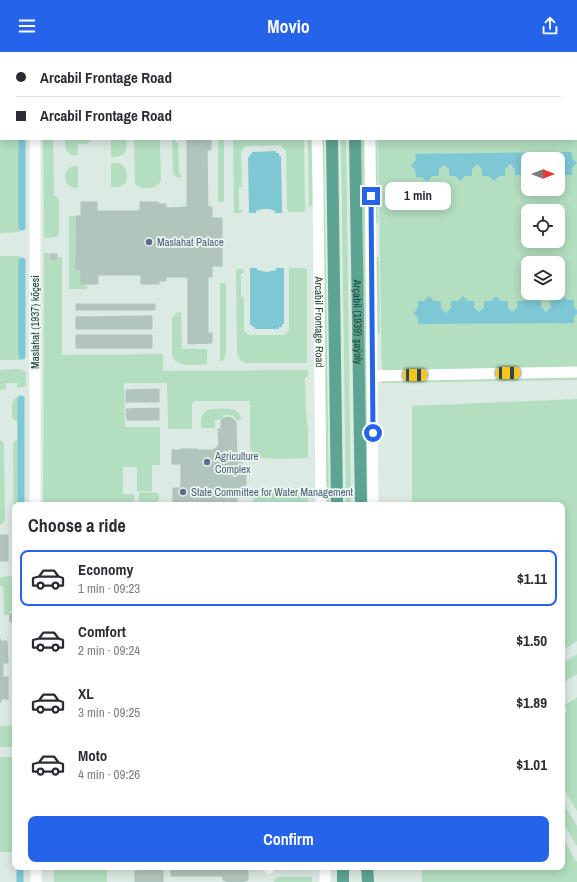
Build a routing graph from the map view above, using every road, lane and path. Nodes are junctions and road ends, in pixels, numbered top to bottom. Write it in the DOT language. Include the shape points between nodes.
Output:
graph roads {
  1 [pos="35,140"];
  2 [pos="317,140"];
  3 [pos="332,140"];
  4 [pos="355,140"];
  5 [pos="370,140"];
  6 [pos="577,372"];
  7 [pos="372,376"];
  8 [pos="35,502"];
  9 [pos="321,502"];
  10 [pos="337,502"];
  11 [pos="361,502"];
  12 [pos="373,502"];
  13 [pos="36,870"];
  14 [pos="325,870"];
  15 [pos="343,870"];
  16 [pos="367,870"];
  17 [pos="36,882"];
  18 [pos="325,882"];
  19 [pos="343,882"];
  20 [pos="368,882"];
  1 -- 8 [label="street, Maslahat (1937) köçesi"];
  2 -- 9 [label="street, Arcabil Frontage Road"];
  3 -- 10 [label="main road"];
  4 -- 11 [label="main road, Arçabil (1939) şaýoly"];
  5 -- 7 [label="street"];
  6 -- 7 [label="street"];
  7 -- 12 [label="street"];
  13 -- 17 [label="street"];
  14 -- 18 [label="street"];
  15 -- 19 [label="main road"];
  16 -- 20 [label="main road"];
}
